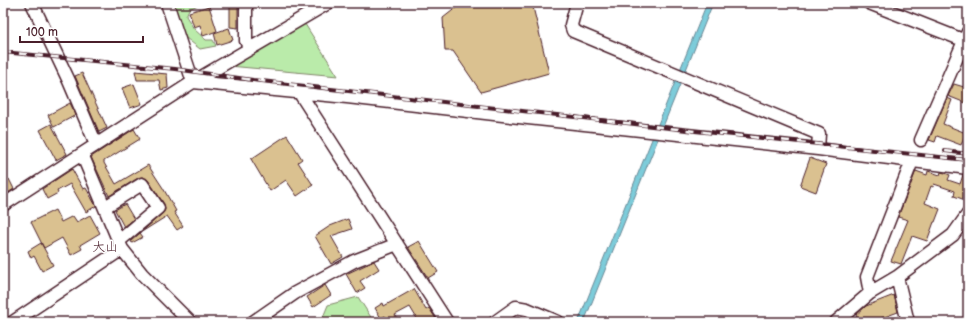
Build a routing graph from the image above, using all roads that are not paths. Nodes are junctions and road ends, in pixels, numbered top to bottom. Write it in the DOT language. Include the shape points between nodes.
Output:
graph roads {
  1 [pos="32,3"];
  2 [pos="167,3"];
  3 [pos="246,3"];
  4 [pos="328,3"];
  5 [pos="577,3"];
  6 [pos="869,3"];
  7 [pos="967,38"];
  8 [pos="250,48"];
  9 [pos="193,82"];
  10 [pos="299,92"];
  11 [pos="921,140"];
  12 [pos="96,144"];
  13 [pos="818,149"];
  14 [pos="82,154"];
  15 [pos="912,161"];
  16 [pos="968,168"];
  17 [pos="3,206"];
  18 [pos="105,207"];
  19 [pos="968,214"];
  20 [pos="397,244"];
  21 [pos="121,245"];
  22 [pos="897,277"];
  23 [pos="870,293"];
  24 [pos="13,322"];
  25 [pos="190,322"];
  26 [pos="253,322"];
  27 [pos="447,322"];
  28 [pos="495,322"];
  29 [pos="558,322"];
  30 [pos="836,322"];
  31 [pos="908,322"];
  1 -- 12 [label="street"];
  2 -- 9 [label="street"];
  3 -- 8 [label="street" via="246,41"];
  4 -- 8 [label="street"];
  5 -- 13 [label="street" via="571,25 573,31 819,134"];
  6 -- 7 [label="street"];
  7 -- 11 [label="street"];
  8 -- 9 [label="street"];
  9 -- 10 [label="street"];
  9 -- 12 [label="street"];
  10 -- 13 [label="street"];
  10 -- 20 [label="street"];
  12 -- 14 [label="street"];
  13 -- 15 [label="street"];
  14 -- 17 [label="street"];
  14 -- 18 [label="street"];
  15 -- 16 [label="street"];
  15 -- 23 [label="street" via="867,278"];
  18 -- 21 [label="street"];
  18 -- 21 [label="street" via="142,184 158,208"];
  19 -- 22 [label="street" via="953,235"];
  20 -- 26 [label="street" via="354,261 315,282"];
  20 -- 27 [label="street"];
  21 -- 24 [label="street"];
  21 -- 25 [label="street" via="142,274"];
  22 -- 23 [label="street"];
  22 -- 31 [label="street"];
  23 -- 30 [label="street"];
  28 -- 29 [label="street" via="516,307"];
}
